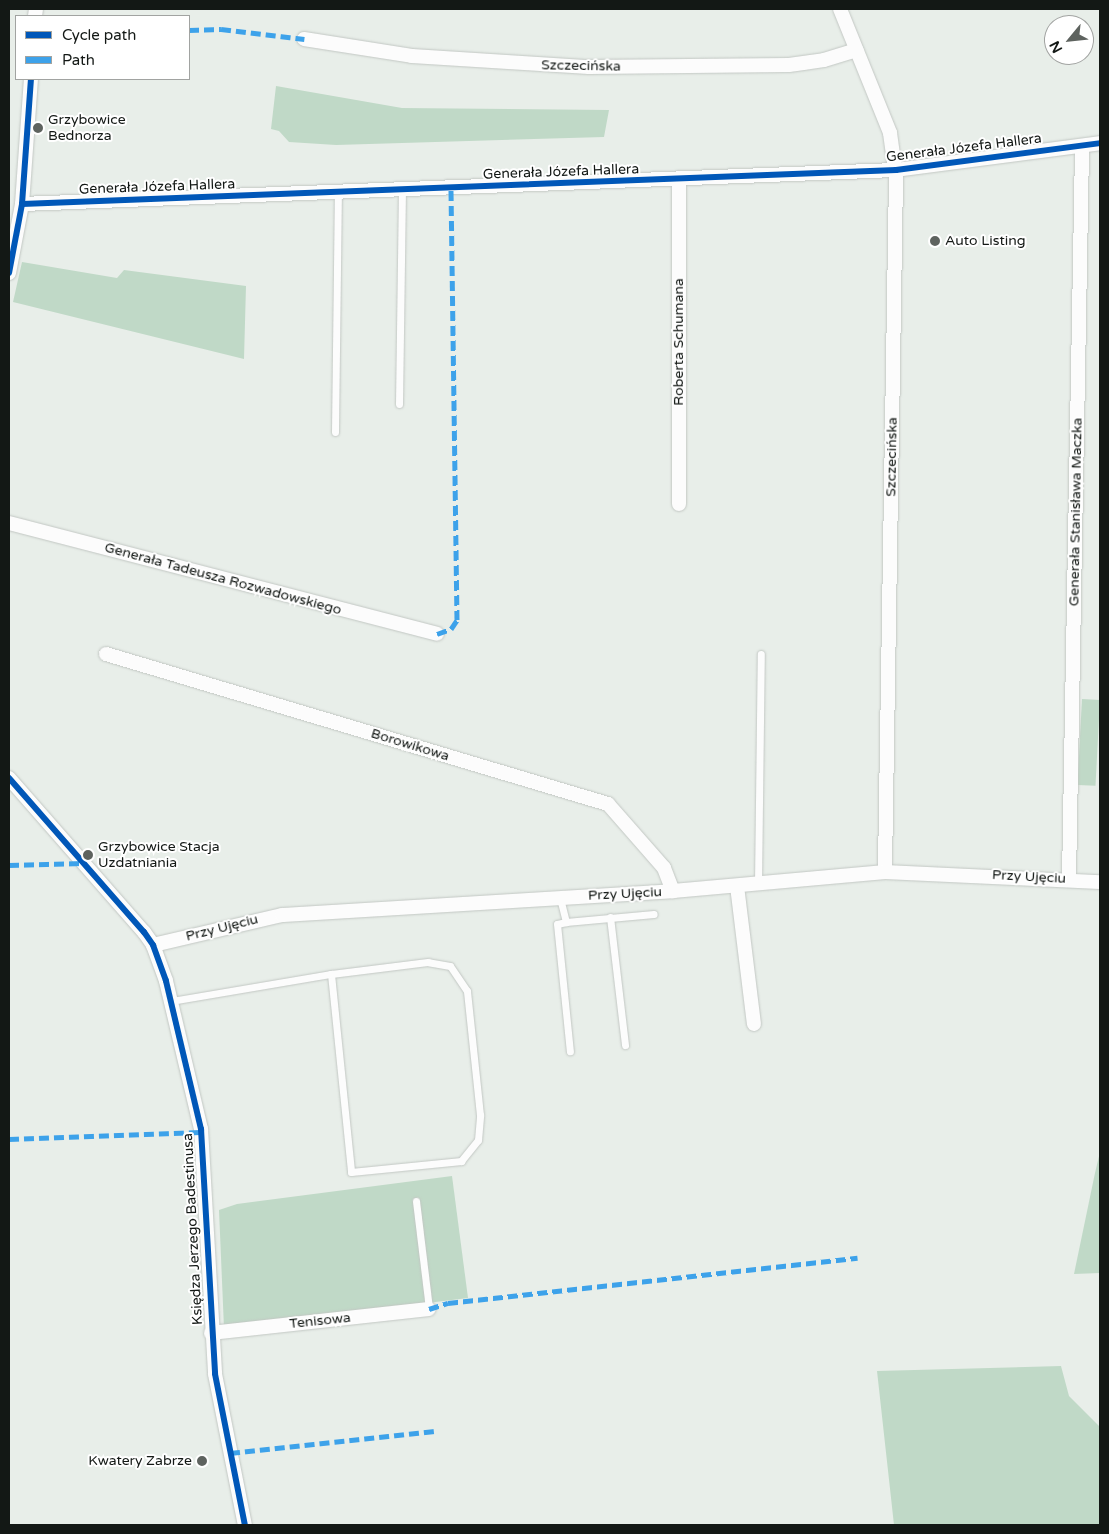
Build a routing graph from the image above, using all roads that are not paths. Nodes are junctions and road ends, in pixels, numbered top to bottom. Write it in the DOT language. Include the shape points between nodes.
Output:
graph roads {
  1 [pos="840,9"];
  2 [pos="304,39"];
  3 [pos="857,50"];
  4 [pos="31,80"];
  5 [pos="1100,143"];
  6 [pos="1082,146"];
  7 [pos="896,170"];
  8 [pos="678,180"];
  9 [pos="402,191"];
  10 [pos="338,193"];
  11 [pos="22,204"];
  12 [pos="9,273"];
  13 [pos="399,404"];
  14 [pos="335,432"];
  15 [pos="679,504"];
  16 [pos="9,523"];
  17 [pos="437,634"];
  18 [pos="106,654"];
  19 [pos="761,654"];
  20 [pos="9,778"];
  21 [pos="885,872"];
  22 [pos="1069,879"];
  23 [pos="1100,882"];
  24 [pos="758,884"];
  25 [pos="737,886"];
  26 [pos="673,891"];
  27 [pos="560,898"];
  28 [pos="654,914"];
  29 [pos="610,917"];
  30 [pos="566,922"];
  31 [pos="153,946"];
  32 [pos="331,974"];
  33 [pos="171,1001"];
  34 [pos="754,1024"];
  35 [pos="625,1045"];
  36 [pos="570,1051"];
  37 [pos="416,1201"];
  38 [pos="429,1309"];
  39 [pos="211,1333"];
  40 [pos="245,1525"];
  1 -- 3 [label="street, Szczecińska"];
  2 -- 3 [label="street, Szczecińska" via="412,56 589,67 788,65 824,60"];
  3 -- 7 [label="street, Szczecińska" via="890,133"];
  4 -- 11 [label="street"];
  5 -- 6 [label="street, Generała Józefa Hallera"];
  6 -- 7 [label="street, Generała Józefa Hallera"];
  6 -- 22 [label="street, Generała Stanisława Maczka"];
  7 -- 8 [label="street, Generała Józefa Hallera"];
  7 -- 21 [label="street, Szczecińska"];
  8 -- 9 [label="street, Generała Józefa Hallera"];
  8 -- 15 [label="street, Roberta Schumana"];
  9 -- 10 [label="street, Generała Józefa Hallera"];
  9 -- 13 [label="lane"];
  10 -- 11 [label="street, Generała Józefa Hallera"];
  10 -- 14 [label="lane"];
  11 -- 12 [label="street"];
  16 -- 17 [label="street, Generała Tadeusza Rozwadowskiego"];
  18 -- 26 [label="street, Borowikowa" via="608,804 664,868"];
  19 -- 24 [label="lane"];
  20 -- 31 [label="street, Księdza Jerzego Badestinusa" via="133,918"];
  21 -- 22 [label="street, Przy Ujęciu"];
  21 -- 24 [label="street, Przy Ujęciu"];
  22 -- 23 [label="street, Przy Ujęciu"];
  24 -- 25 [label="street, Przy Ujęciu"];
  25 -- 26 [label="street, Przy Ujęciu"];
  25 -- 34 [label="street"];
  26 -- 27 [label="street, Przy Ujęciu"];
  27 -- 30 [label="lane"];
  27 -- 31 [label="street, Przy Ujęciu" via="282,915"];
  28 -- 29 [label="lane"];
  29 -- 30 [label="lane"];
  29 -- 35 [label="lane"];
  30 -- 36 [label="lane" via="556,924"];
  31 -- 33 [label="street, Księdza Jerzego Badestinusa"];
  32 -- 32 [label="lane" via="351,1172 461,1161 478,1140 480,1115 467,991 450,966 428,962"];
  32 -- 33 [label="lane"];
  33 -- 39 [label="street, Księdza Jerzego Badestinusa" via="195,1098 204,1152"];
  37 -- 38 [label="lane"];
  38 -- 39 [label="street, Tenisowa"];
  39 -- 40 [label="street, Księdza Jerzego Badestinusa" via="220,1409"];
}
